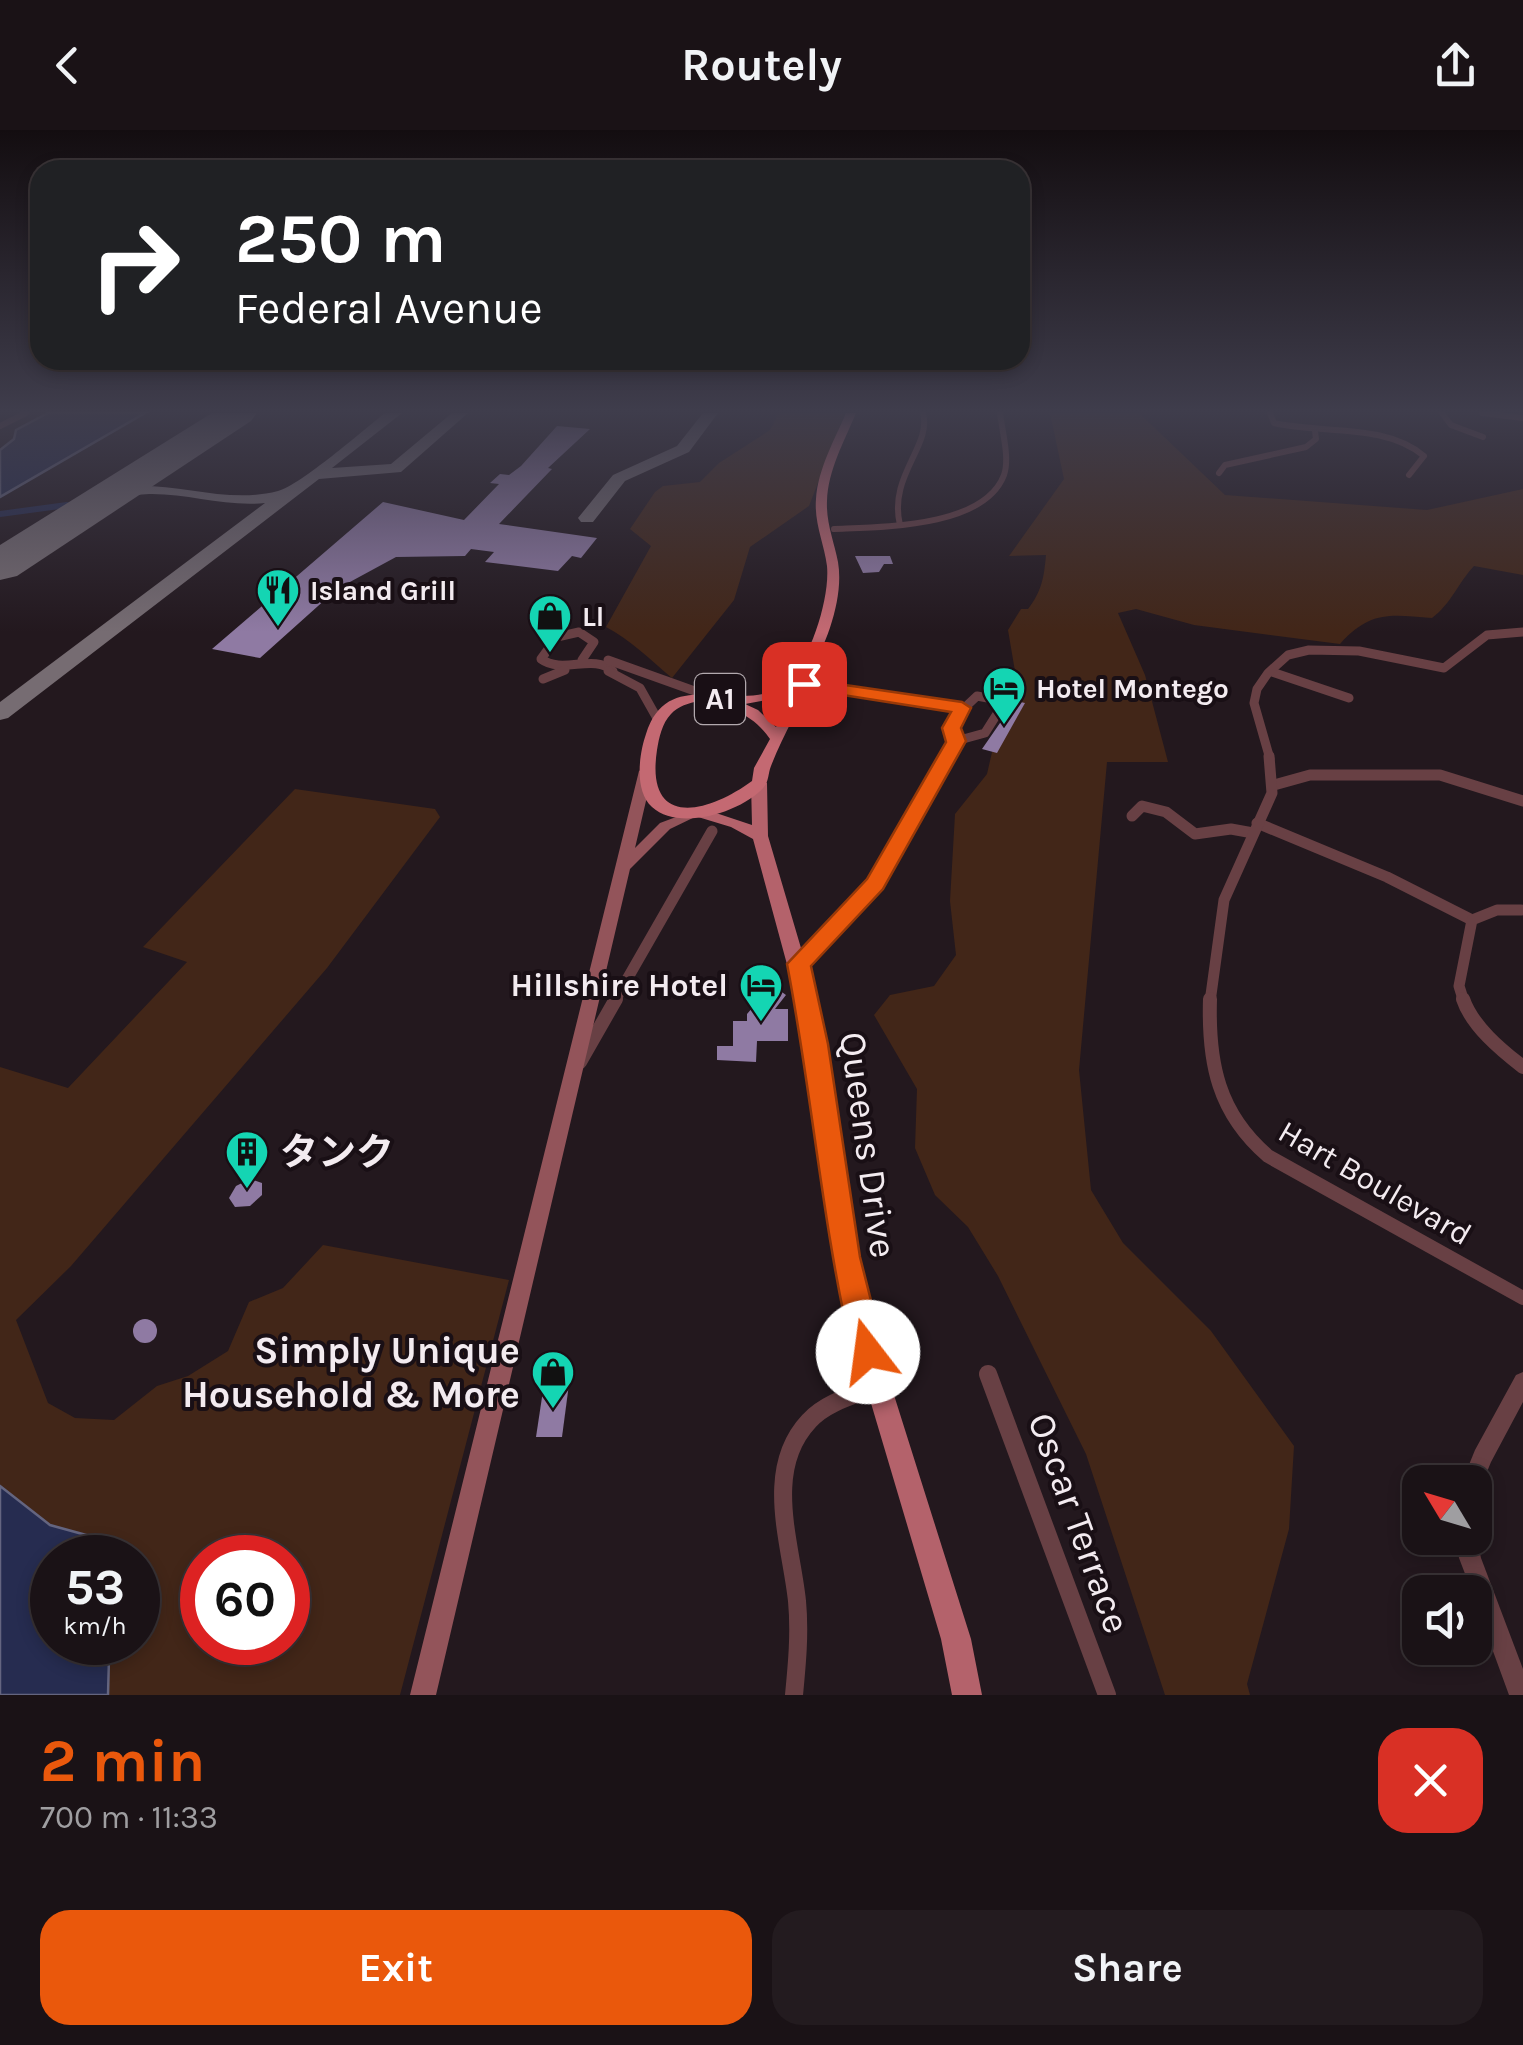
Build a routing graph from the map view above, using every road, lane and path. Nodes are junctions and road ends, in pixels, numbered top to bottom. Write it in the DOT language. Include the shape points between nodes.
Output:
graph roads {
  1 [pos="823,486"];
  2 [pos="834,486"];
  3 [pos="900,486"];
  4 [pos="997,486"];
  5 [pos="900,525"];
  6 [pos="834,529"];
  7 [pos="1523,632"];
  8 [pos="592,647"];
  9 [pos="582,660"];
  10 [pos="613,672"];
  11 [pos="1272,672"];
  12 [pos="543,679"];
  13 [pos="804,684"];
  14 [pos="1348,698"];
  15 [pos="720,699"];
  16 [pos="962,708"];
  17 [pos="658,720"];
  18 [pos="777,738"];
  19 [pos="956,741"];
  20 [pos="648,761"];
  21 [pos="759,782"];
  22 [pos="1274,785"];
  23 [pos="1523,801"];
  24 [pos="698,815"];
  25 [pos="1132,816"];
  26 [pos="1255,828"];
  27 [pos="712,831"];
  28 [pos="760,836"];
  29 [pos="620,871"];
  30 [pos="1522,910"];
  31 [pos="1472,920"];
  32 [pos="799,964"];
  33 [pos="1523,1067"];
  34 [pos="568,1083"];
  35 [pos="1523,1298"];
  36 [pos="988,1374"];
  37 [pos="878,1386"];
  38 [pos="1521,1392"];
  39 [pos="1479,1465"];
  40 [pos="1470,1555"];
  41 [pos="423,1695"];
  42 [pos="794,1695"];
  43 [pos="968,1695"];
  44 [pos="1107,1695"];
  45 [pos="1521,1695"];
  1 -- 15 [label="highway, A1" via="820,509 832,594 820,635 792,686 766,697"];
  2 -- 6 [label="highway, A1"];
  3 -- 5 [label="street" via="893,506"];
  4 -- 5 [label="street" via="952,516"];
  5 -- 6 [label="street"];
  6 -- 13 [label="highway, A1" via="844,582 834,629"];
  7 -- 11 [label="street" via="1486,636 1444,668 1390,654 1306,649 1292,652"];
  8 -- 9 [label="street"];
  8 -- 9 [label="street" via="586,634 565,633 541,659 557,668"];
  8 -- 15 [label="street" via="634,672"];
  9 -- 10 [label="street"];
  10 -- 12 [label="street" via="568,669"];
  10 -- 17 [label="street" via="639,682"];
  11 -- 14 [label="street"];
  11 -- 22 [label="street" via="1253,708"];
  13 -- 16 [label="street"];
  13 -- 18 [label="highway, A1"];
  15 -- 17 [label="highway, A1" via="687,698"];
  15 -- 18 [label="highway, A1" via="760,716"];
  16 -- 19 [label="street" via="952,728"];
  16 -- 19 [label="street" via="977,696 1002,706 985,734"];
  17 -- 20 [label="highway, A1"];
  18 -- 21 [label="highway, A1"];
  19 -- 32 [label="street" via="875,884"];
  20 -- 24 [label="highway" via="652,797 668,810"];
  20 -- 29 [label="main road"];
  21 -- 24 [label="highway"];
  21 -- 28 [label="main road, Queens Drive / A1"];
  22 -- 23 [label="street" via="1310,775 1440,775"];
  22 -- 26 [label="street, Hart Boulevard"];
  24 -- 28 [label="main road"];
  24 -- 29 [label="main road" via="664,826"];
  25 -- 26 [label="street" via="1142,806 1166,812 1195,834"];
  26 -- 31 [label="street" via="1387,877"];
  26 -- 35 [label="street, Hart Boulevard" via="1218,915 1214,948 1210,1055 1227,1110 1243,1136 1281,1164"];
  27 -- 34 [label="street"];
  28 -- 32 [label="main road, Queens Drive / A1"];
  29 -- 34 [label="main road"];
  30 -- 31 [label="street"];
  31 -- 33 [label="street" via="1458,986 1467,1010"];
  32 -- 37 [label="main road, Queens Drive / A1" via="845,1257"];
  34 -- 41 [label="main road"];
  36 -- 44 [label="street, Oscar Terrace"];
  37 -- 42 [label="street" via="824,1408 798,1435 786,1465 798,1606"];
  37 -- 43 [label="main road, Queens Drive / A1"];
  38 -- 39 [label="street"];
  40 -- 45 [label="street"];
}
